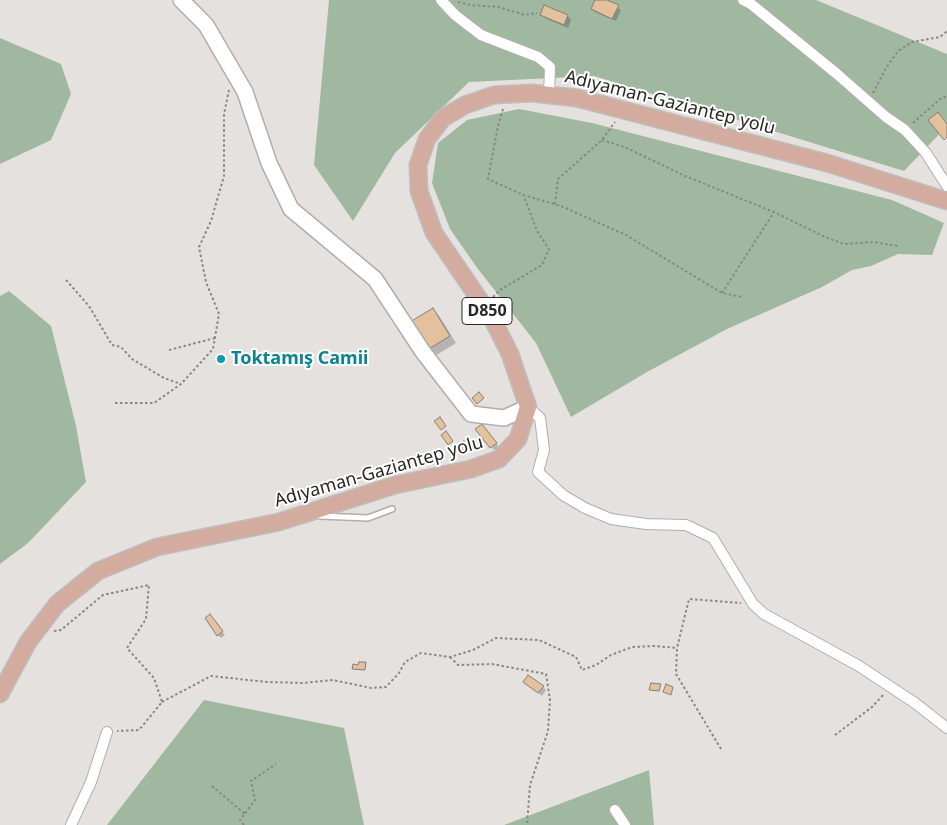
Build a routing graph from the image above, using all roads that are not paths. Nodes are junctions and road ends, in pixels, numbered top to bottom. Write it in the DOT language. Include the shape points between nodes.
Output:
graph roads {
  1 [pos="181,0"];
  2 [pos="441,0"];
  3 [pos="743,0"];
  4 [pos="549,95"];
  5 [pos="947,186"];
  6 [pos="947,200"];
  7 [pos="528,406"];
  8 [pos="392,509"];
  9 [pos="302,515"];
  10 [pos="0,694"];
  11 [pos="947,728"];
  12 [pos="107,732"];
  13 [pos="615,810"];
  14 [pos="71,825"];
  15 [pos="625,825"];
  1 -- 7 [label="street" via="206,25 245,92 269,163 291,209 375,279 423,352 471,414 504,418"];
  2 -- 4 [label="street" via="481,35 538,57 550,67"];
  3 -- 5 [label="street" via="905,130 926,153"];
  4 -- 6 [label="main road, Adıyaman-Gaziantep yolu / D850" via="577,98 827,163"];
  4 -- 7 [label="main road, Adıyaman-Gaziantep yolu / D850" via="494,95 465,105 443,118 428,139 418,165 419,191 434,233 492,318 510,354"];
  7 -- 9 [label="main road, Adıyaman-Gaziantep yolu" via="518,439 499,458 471,469 395,485"];
  7 -- 11 [label="street" via="540,418 544,450 538,472 563,495 612,519 686,525 713,538 753,604 764,614 859,666"];
  8 -- 9 [label="lane" via="368,518"];
  9 -- 10 [label="main road, Adıyaman-Gaziantep yolu" via="157,547 98,571 57,604 28,642"];
  12 -- 14 [label="street" via="91,782"];
  13 -- 15 [label="street"];
}
